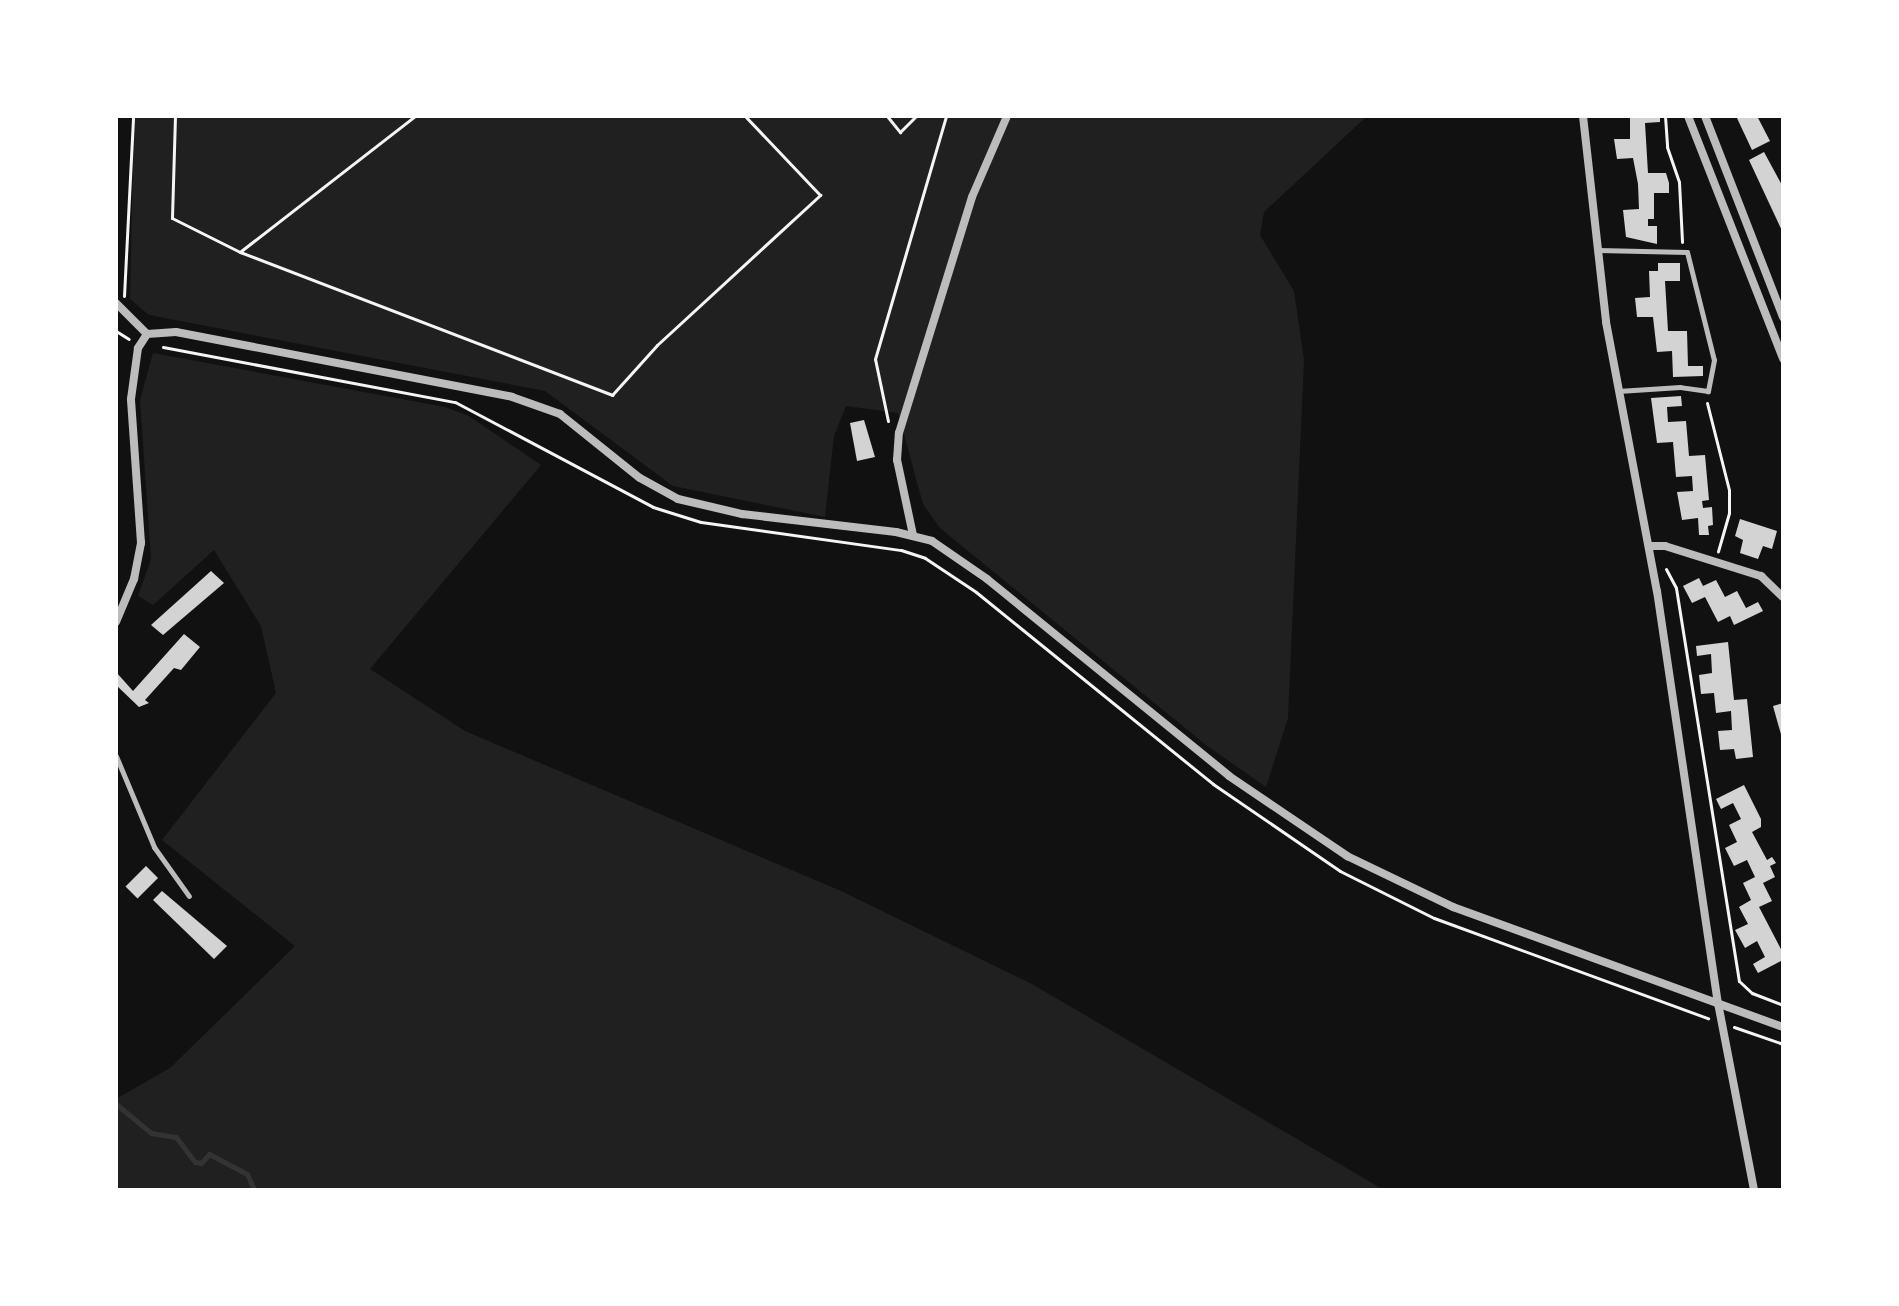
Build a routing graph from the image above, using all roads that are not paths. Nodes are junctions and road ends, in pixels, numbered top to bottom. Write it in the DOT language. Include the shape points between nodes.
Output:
graph roads {
  1 [pos="1007,116"];
  2 [pos="1583,116"];
  3 [pos="1688,116"];
  4 [pos="1705,116"];
  5 [pos="1598,250"];
  6 [pos="118,304"];
  7 [pos="1783,317"];
  8 [pos="147,334"];
  9 [pos="1783,359"];
  10 [pos="1617,391"];
  11 [pos="913,535"];
  12 [pos="1649,546"];
  13 [pos="1783,597"];
  14 [pos="116,622"];
  15 [pos="116,756"];
  16 [pos="189,896"];
  17 [pos="1718,1003"];
  18 [pos="1783,1027"];
  19 [pos="1754,1190"];
  1 -- 11 [label="street" via="972,197 899,433 897,460"];
  2 -- 5 [label="street"];
  3 -- 9 [label="street"];
  4 -- 7 [label="street"];
  5 -- 10 [label="street"];
  5 -- 10 [label="lane" via="1683,251 1693,262 1714,360 1708,391"];
  6 -- 8 [label="street"];
  8 -- 11 [label="street" via="176,332 523,400 560,414 640,478 678,499 758,516"];
  8 -- 14 [label="street" via="140,342 131,399 141,543 134,579"];
  10 -- 12 [label="street"];
  11 -- 17 [label="street" via="961,560 1229,776 1347,856 1453,907"];
  12 -- 13 [label="street" via="1665,546 1761,576"];
  12 -- 17 [label="street"];
  15 -- 16 [label="lane" via="154,847"];
  17 -- 18 [label="street"];
  17 -- 19 [label="street"];
}
